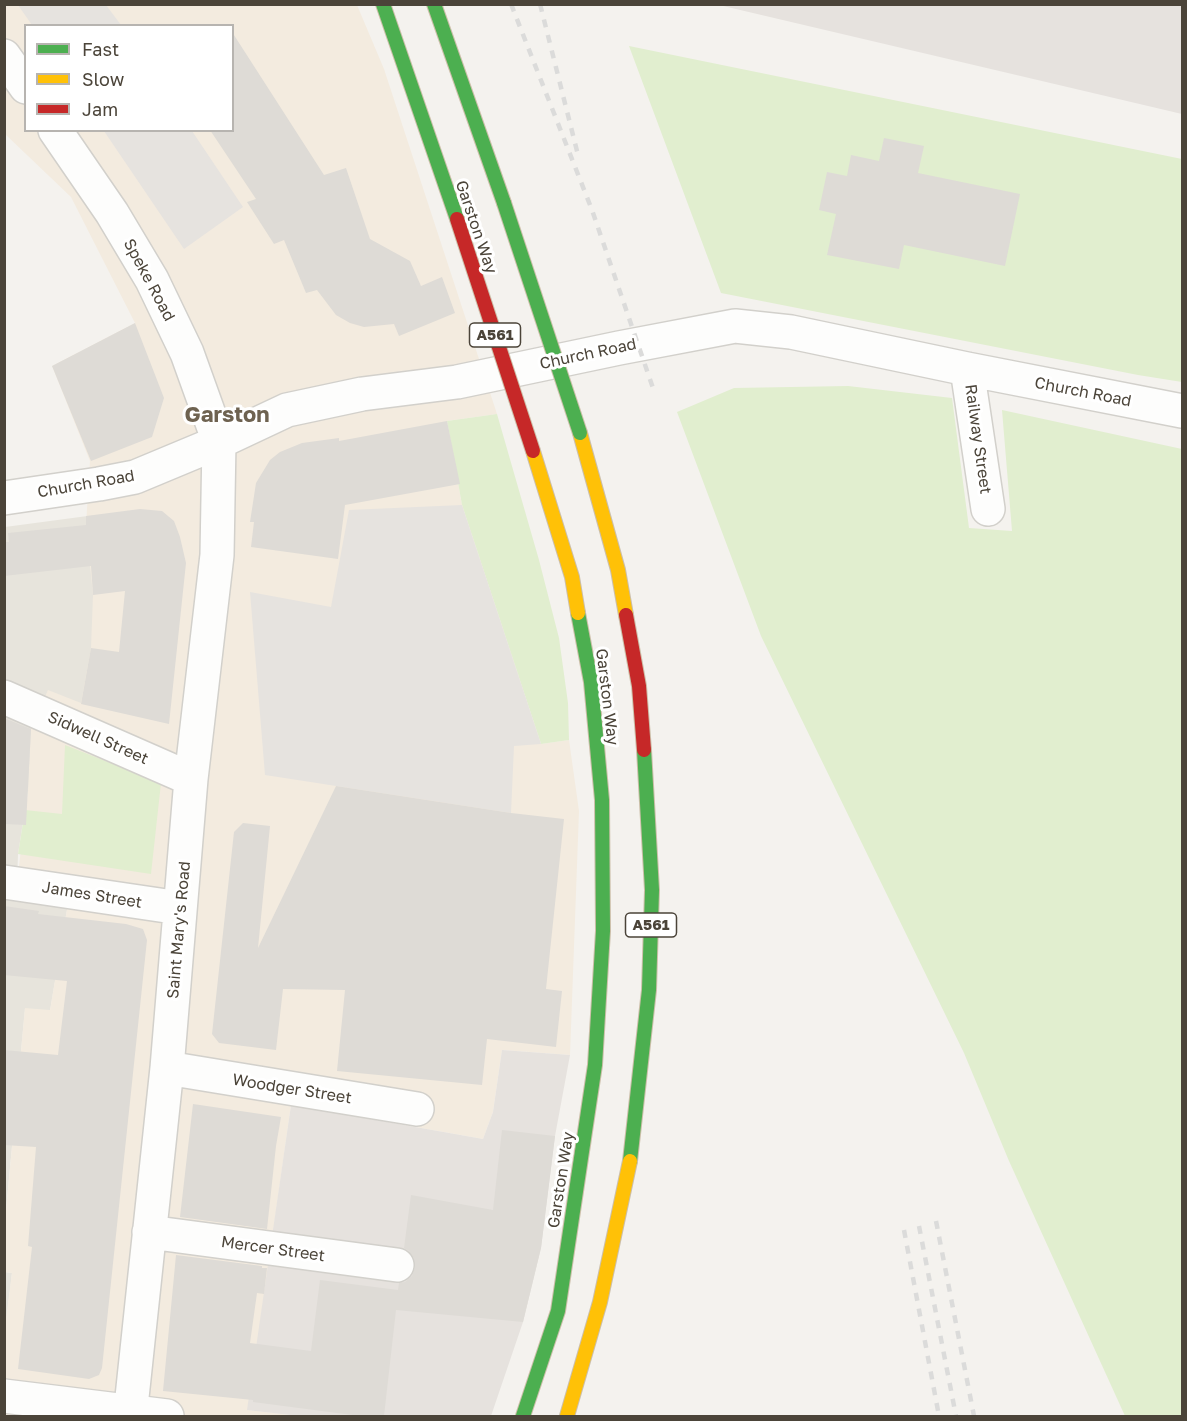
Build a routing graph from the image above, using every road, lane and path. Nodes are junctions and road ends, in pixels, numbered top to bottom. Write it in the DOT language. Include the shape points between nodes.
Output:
graph roads {
  1 [pos="382,4"];
  2 [pos="434,4"];
  3 [pos="4,56"];
  4 [pos="24,84"];
  5 [pos="57,132"];
  6 [pos="967,369"];
  7 [pos="1182,411"];
  8 [pos="219,442"];
  9 [pos="4,498"];
  10 [pos="988,509"];
  11 [pos="4,697"];
  12 [pos="191,779"];
  13 [pos="4,882"];
  14 [pos="180,908"];
  15 [pos="167,1068"];
  16 [pos="417,1109"];
  17 [pos="149,1232"];
  18 [pos="397,1266"];
  19 [pos="4,1396"];
  20 [pos="130,1414"];
  21 [pos="167,1416"];
  22 [pos="523,1416"];
  23 [pos="567,1416"];
  1 -- 22 [label="highway, Garston Way / A561, bridge" via="533,450 572,577 591,682 602,800 603,931 595,1065 558,1311"];
  2 -- 23 [label="highway, Garston Way / A561, bridge" via="580,433 618,570 639,686 652,890 649,990 633,1149 600,1302"];
  3 -- 4 [label="street"];
  5 -- 8 [label="street, Speke Road" via="152,280 187,353"];
  6 -- 7 [label="street, Church Road"];
  6 -- 8 [label="street, Church Road" via="791,332 735,326 457,382 362,394 287,410"];
  6 -- 10 [label="street, Railway Street"];
  8 -- 9 [label="street, Church Road" via="135,477"];
  8 -- 12 [label="street, Saint Mary's Road" via="217,555"];
  11 -- 12 [label="street, Sidwell Street"];
  12 -- 14 [label="street, Saint Mary's Road"];
  13 -- 14 [label="street, James Street"];
  14 -- 15 [label="street, Saint Mary's Road"];
  15 -- 16 [label="street, Woodger Street"];
  15 -- 17 [label="street, Saint Mary's Road"];
  17 -- 18 [label="street, Mercer Street"];
  17 -- 20 [label="street, Saint Mary's Road"];
  19 -- 20 [label="street"];
  20 -- 21 [label="street"];
}
